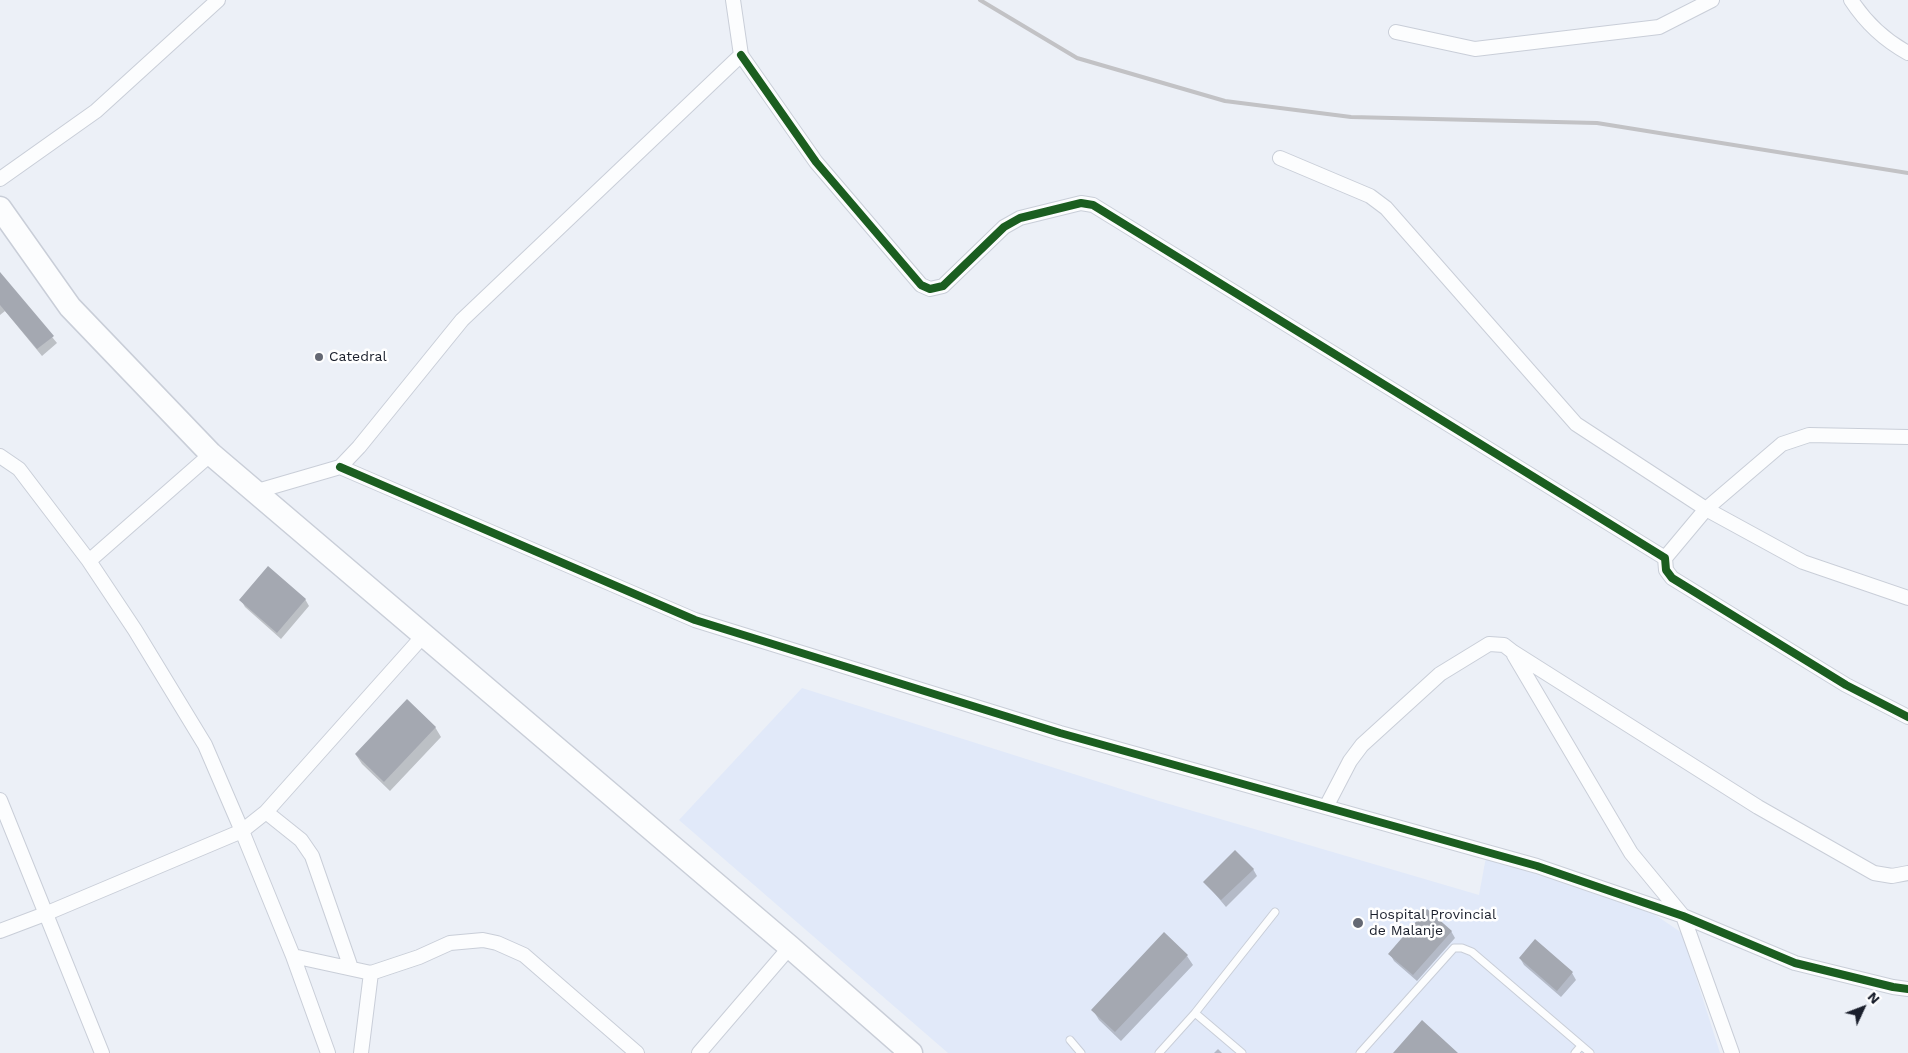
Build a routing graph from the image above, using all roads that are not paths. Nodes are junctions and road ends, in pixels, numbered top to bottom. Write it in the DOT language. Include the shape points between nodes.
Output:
graph roads {
  1 [pos="218,0"];
  2 [pos="733,0"];
  3 [pos="1712,0"];
  4 [pos="1851,0"];
  5 [pos="1396,32"];
  6 [pos="1908,53"];
  7 [pos="741,55"];
  8 [pos="1280,158"];
  9 [pos="0,179"];
  10 [pos="2,217"];
  11 [pos="1908,436"];
  12 [pos="211,454"];
  13 [pos="0,456"];
  14 [pos="340,467"];
  15 [pos="254,492"];
  16 [pos="1706,509"];
  17 [pos="1665,558"];
  18 [pos="89,561"];
  19 [pos="1908,598"];
  20 [pos="423,636"];
  21 [pos="1513,652"];
  22 [pos="1908,718"];
  23 [pos="0,800"];
  24 [pos="1326,807"];
  25 [pos="266,812"];
  26 [pos="242,831"];
  27 [pos="1908,873"];
  28 [pos="1275,912"];
  29 [pos="45,914"];
  30 [pos="1683,916"];
  31 [pos="0,931"];
  32 [pos="790,947"];
  33 [pos="293,956"];
  34 [pos="351,968"];
  35 [pos="371,972"];
  36 [pos="1908,989"];
  37 [pos="1195,1013"];
  38 [pos="1070,1040"];
  39 [pos="1581,1046"];
  40 [pos="102,1053"];
  41 [pos="328,1053"];
  42 [pos="361,1053"];
  43 [pos="637,1053"];
  44 [pos="699,1053"];
  45 [pos="911,1053"];
  46 [pos="1081,1053"];
  47 [pos="1159,1053"];
  48 [pos="1242,1053"];
  49 [pos="1360,1053"];
  50 [pos="1575,1053"];
  51 [pos="1590,1053"];
  52 [pos="1732,1053"];
  1 -- 9 [label="street" via="96,110"];
  2 -- 7 [label="street"];
  3 -- 5 [label="street" via="1659,27 1475,49"];
  4 -- 6 [label="street" via="1862,17 1890,44"];
  7 -- 14 [label="street" via="462,320"];
  7 -- 17 [label="street" via="816,162 921,285 930,289 943,286 1004,227 1020,218 1081,203 1093,205"];
  8 -- 16 [label="street" via="1370,196 1386,208 1576,424"];
  10 -- 12 [label="main road" via="70,307"];
  11 -- 16 [label="street" via="1809,435 1782,444"];
  12 -- 15 [label="main road"];
  12 -- 18 [label="street"];
  13 -- 18 [label="street" via="19,469"];
  14 -- 15 [label="street"];
  14 -- 24 [label="street" via="695,620 1060,733"];
  15 -- 20 [label="main road"];
  16 -- 17 [label="street"];
  16 -- 19 [label="street" via="1803,562"];
  17 -- 22 [label="street" via="1666,570 1672,578"];
  18 -- 26 [label="street" via="204,745"];
  20 -- 25 [label="street"];
  20 -- 32 [label="main road"];
  21 -- 24 [label="street" via="1504,645 1489,644 1440,674 1362,745"];
  21 -- 27 [label="street" via="1758,808 1874,873 1892,876"];
  21 -- 30 [label="street" via="1631,853"];
  23 -- 29 [label="street"];
  24 -- 30 [label="street" via="1537,866"];
  25 -- 26 [label="street"];
  25 -- 34 [label="street" via="301,840 312,856"];
  26 -- 29 [label="street"];
  26 -- 33 [label="street"];
  28 -- 37 [label="lane"];
  29 -- 31 [label="street"];
  29 -- 40 [label="street"];
  30 -- 36 [label="street" via="1794,962"];
  30 -- 52 [label="street"];
  32 -- 44 [label="street"];
  32 -- 45 [label="main road"];
  33 -- 34 [label="street"];
  33 -- 41 [label="street"];
  34 -- 35 [label="street"];
  35 -- 42 [label="street"];
  35 -- 43 [label="street" via="450,943 497,942 524,955"];
  37 -- 47 [label="lane"];
  37 -- 48 [label="lane"];
  38 -- 46 [label="lane"];
  39 -- 49 [label="lane" via="1472,952 1454,948"];
  39 -- 50 [label="lane"];
  39 -- 51 [label="lane"];
}
